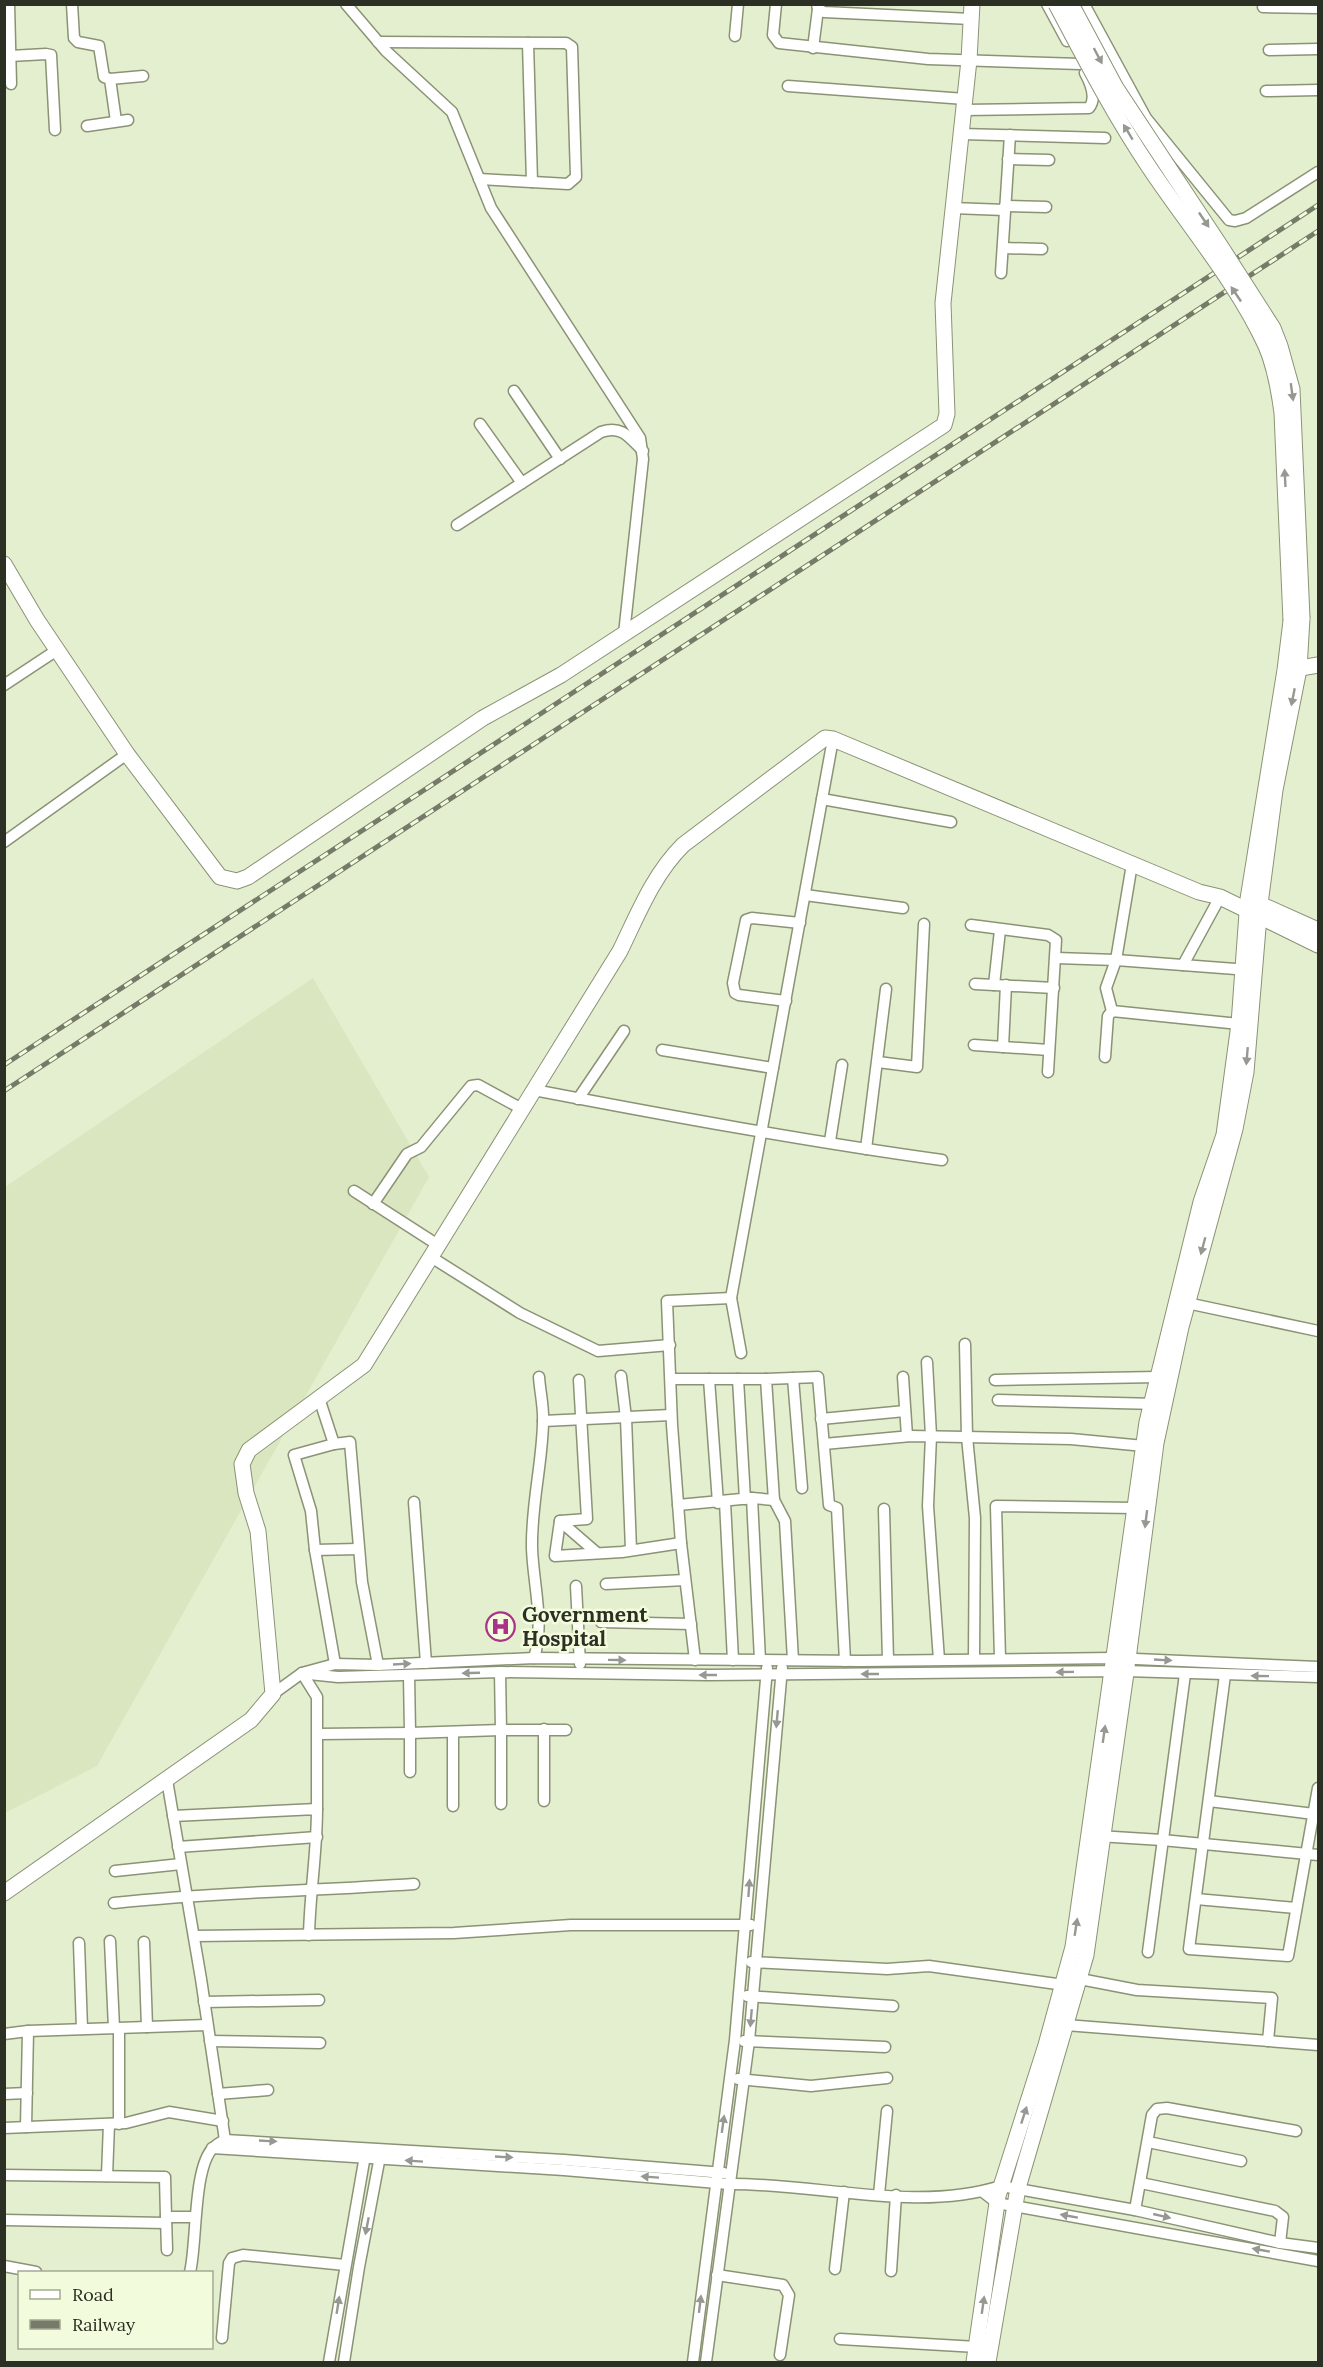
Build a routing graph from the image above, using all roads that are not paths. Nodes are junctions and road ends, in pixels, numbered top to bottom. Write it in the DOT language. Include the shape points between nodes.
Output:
graph roads {
  1 [pos="9,4"];
  2 [pos="72,4"];
  3 [pos="346,4"];
  4 [pos="738,4"];
  5 [pos="776,4"];
  6 [pos="1047,4"];
  7 [pos="1056,4"];
  8 [pos="1071,4"];
  9 [pos="1084,4"];
  10 [pos="817,7"];
  11 [pos="1263,7"];
  12 [pos="1318,8"];
  13 [pos="972,12"];
  14 [pos="735,36"];
  15 [pos="378,42"];
  16 [pos="528,43"];
  17 [pos="813,48"];
  18 [pos="1318,49"];
  19 [pos="1269,50"];
  20 [pos="10,56"];
  21 [pos="969,60"];
  22 [pos="1080,64"];
  23 [pos="143,76"];
  24 [pos="110,80"];
  25 [pos="11,84"];
  26 [pos="788,86"];
  27 [pos="1318,90"];
  28 [pos="1266,91"];
  29 [pos="964,104"];
  30 [pos="128,120"];
  31 [pos="116,122"];
  32 [pos="87,126"];
  33 [pos="55,130"];
  34 [pos="961,134"];
  35 [pos="1010,135"];
  36 [pos="1105,138"];
  37 [pos="1008,159"];
  38 [pos="1049,160"];
  39 [pos="1318,172"];
  40 [pos="479,179"];
  41 [pos="532,182"];
  42 [pos="1046,207"];
  43 [pos="952,208"];
  44 [pos="1005,208"];
  45 [pos="1003,248"];
  46 [pos="1042,249"];
  47 [pos="1001,273"];
  48 [pos="514,392"];
  49 [pos="480,424"];
  50 [pos="644,452"];
  51 [pos="560,459"];
  52 [pos="522,483"];
  53 [pos="457,525"];
  54 [pos="4,564"];
  55 [pos="1296,619"];
  56 [pos="624,634"];
  57 [pos="57,650"];
  58 [pos="1318,665"];
  59 [pos="1292,670"];
  60 [pos="4,686"];
  61 [pos="833,739"];
  62 [pos="127,754"];
  63 [pos="822,799"];
  64 [pos="951,822"];
  65 [pos="4,842"];
  66 [pos="1132,864"];
  67 [pos="805,895"];
  68 [pos="1223,898"];
  69 [pos="903,908"];
  70 [pos="1254,908"];
  71 [pos="800,923"];
  72 [pos="924,924"];
  73 [pos="971,925"];
  74 [pos="1000,930"];
  75 [pos="1318,930"];
  76 [pos="1318,945"];
  77 [pos="1056,958"];
  78 [pos="1116,960"];
  79 [pos="1182,965"];
  80 [pos="1249,970"];
  81 [pos="975,984"];
  82 [pos="1000,985"];
  83 [pos="1054,988"];
  84 [pos="886,989"];
  85 [pos="786,1001"];
  86 [pos="1112,1011"];
  87 [pos="1239,1024"];
  88 [pos="624,1031"];
  89 [pos="974,1045"];
  90 [pos="1003,1047"];
  91 [pos="662,1050"];
  92 [pos="1049,1050"];
  93 [pos="1105,1057"];
  94 [pos="878,1062"];
  95 [pos="842,1065"];
  96 [pos="773,1068"];
  97 [pos="1048,1072"];
  98 [pos="534,1090"];
  99 [pos="578,1098"];
  100 [pos="522,1109"];
  101 [pos="761,1133"];
  102 [pos="830,1141"];
  103 [pos="866,1149"];
  104 [pos="942,1160"];
  105 [pos="354,1191"];
  106 [pos="373,1204"];
  107 [pos="434,1251"];
  108 [pos="731,1298"];
  109 [pos="1187,1304"];
  110 [pos="1318,1331"];
  111 [pos="965,1344"];
  112 [pos="670,1346"];
  113 [pos="741,1353"];
  114 [pos="927,1362"];
  115 [pos="621,1376"];
  116 [pos="539,1377"];
  117 [pos="903,1377"];
  118 [pos="1158,1377"];
  119 [pos="793,1378"];
  120 [pos="671,1379"];
  121 [pos="709,1379"];
  122 [pos="738,1379"];
  123 [pos="766,1379"];
  124 [pos="579,1380"];
  125 [pos="995,1380"];
  126 [pos="320,1398"];
  127 [pos="998,1401"];
  128 [pos="1158,1404"];
  129 [pos="905,1411"];
  130 [pos="671,1415"];
  131 [pos="626,1418"];
  132 [pos="582,1419"];
  133 [pos="821,1419"];
  134 [pos="543,1421"];
  135 [pos="907,1436"];
  136 [pos="931,1436"];
  137 [pos="967,1437"];
  138 [pos="334,1444"];
  139 [pos="824,1444"];
  140 [pos="1144,1446"];
  141 [pos="802,1488"];
  142 [pos="749,1499"];
  143 [pos="774,1500"];
  144 [pos="414,1502"];
  145 [pos="722,1502"];
  146 [pos="678,1505"];
  147 [pos="1135,1508"];
  148 [pos="884,1509"];
  149 [pos="560,1521"];
  150 [pos="681,1543"];
  151 [pos="358,1549"];
  152 [pos="315,1550"];
  153 [pos="631,1550"];
  154 [pos="597,1553"];
  155 [pos="685,1580"];
  156 [pos="606,1584"];
  157 [pos="576,1586"];
  158 [pos="601,1623"];
  159 [pos="691,1624"];
  160 [pos="534,1658"];
  161 [pos="579,1659"];
  162 [pos="974,1659"];
  163 [pos="1000,1659"];
  164 [pos="695,1660"];
  165 [pos="733,1660"];
  166 [pos="765,1660"];
  167 [pos="788,1660"];
  168 [pos="845,1660"];
  169 [pos="888,1660"];
  170 [pos="939,1660"];
  171 [pos="426,1663"];
  172 [pos="335,1664"];
  173 [pos="378,1665"];
  174 [pos="1120,1665"];
  175 [pos="1318,1666"];
  176 [pos="500,1672"];
  177 [pos="302,1673"];
  178 [pos="580,1674"];
  179 [pos="781,1674"];
  180 [pos="1185,1674"];
  181 [pos="766,1675"];
  182 [pos="1225,1675"];
  183 [pos="409,1676"];
  184 [pos="1318,1677"];
  185 [pos="273,1694"];
  186 [pos="544,1729"];
  187 [pos="501,1730"];
  188 [pos="566,1730"];
  189 [pos="453,1732"];
  190 [pos="411,1733"];
  191 [pos="319,1734"];
  192 [pos="410,1772"];
  193 [pos="167,1780"];
  194 [pos="1318,1788"];
  195 [pos="544,1801"];
  196 [pos="1209,1801"];
  197 [pos="501,1804"];
  198 [pos="453,1806"];
  199 [pos="318,1809"];
  200 [pos="1314,1814"];
  201 [pos="173,1816"];
  202 [pos="1096,1836"];
  203 [pos="317,1837"];
  204 [pos="1162,1840"];
  205 [pos="1204,1844"];
  206 [pos="178,1847"];
  207 [pos="1305,1854"];
  208 [pos="1318,1855"];
  209 [pos="181,1864"];
  210 [pos="115,1871"];
  211 [pos="414,1884"];
  212 [pos="310,1891"];
  213 [pos="4,1893"];
  214 [pos="187,1895"];
  215 [pos="1197,1899"];
  216 [pos="114,1903"];
  217 [pos="1296,1908"];
  218 [pos="747,1925"];
  219 [pos="760,1925"];
  220 [pos="309,1935"];
  221 [pos="194,1936"];
  222 [pos="110,1941"];
  223 [pos="144,1942"];
  224 [pos="79,1943"];
  225 [pos="1148,1952"];
  226 [pos="743,1962"];
  227 [pos="757,1963"];
  228 [pos="1080,1979"];
  229 [pos="1064,1985"];
  230 [pos="740,1995"];
  231 [pos="753,1996"];
  232 [pos="319,2001"];
  233 [pos="204,2002"];
  234 [pos="893,2006"];
  235 [pos="207,2025"];
  236 [pos="1066,2025"];
  237 [pos="147,2027"];
  238 [pos="116,2028"];
  239 [pos="82,2029"];
  240 [pos="28,2031"];
  241 [pos="4,2034"];
  242 [pos="735,2040"];
  243 [pos="1268,2040"];
  244 [pos="210,2041"];
  245 [pos="749,2041"];
  246 [pos="320,2043"];
  247 [pos="1318,2045"];
  248 [pos="885,2047"];
  249 [pos="730,2078"];
  250 [pos="887,2078"];
  251 [pos="743,2079"];
  252 [pos="268,2090"];
  253 [pos="27,2093"];
  254 [pos="4,2094"];
  255 [pos="218,2094"];
  256 [pos="887,2111"];
  257 [pos="223,2121"];
  258 [pos="114,2124"];
  259 [pos="26,2127"];
  260 [pos="4,2128"];
  261 [pos="1296,2131"];
  262 [pos="1148,2142"];
  263 [pos="225,2145"];
  264 [pos="366,2152"];
  265 [pos="381,2153"];
  266 [pos="1241,2161"];
  267 [pos="4,2175"];
  268 [pos="107,2176"];
  269 [pos="716,2177"];
  270 [pos="730,2179"];
  271 [pos="1141,2183"];
  272 [pos="1001,2186"];
  273 [pos="1017,2188"];
  274 [pos="844,2192"];
  275 [pos="983,2192"];
  276 [pos="879,2195"];
  277 [pos="896,2195"];
  278 [pos="997,2203"];
  279 [pos="1014,2206"];
  280 [pos="1135,2210"];
  281 [pos="195,2217"];
  282 [pos="4,2220"];
  283 [pos="166,2220"];
  284 [pos="1280,2243"];
  285 [pos="1318,2248"];
  286 [pos="167,2250"];
  287 [pos="1318,2261"];
  288 [pos="345,2265"];
  289 [pos="4,2266"];
  290 [pos="835,2269"];
  291 [pos="31,2271"];
  292 [pos="190,2271"];
  293 [pos="891,2271"];
  294 [pos="717,2275"];
  295 [pos="222,2338"];
  296 [pos="840,2338"];
  297 [pos="780,2355"];
  298 [pos="975,2355"];
  299 [pos="329,2362"];
  300 [pos="344,2362"];
  301 [pos="693,2362"];
  302 [pos="706,2362"];
  303 [pos="988,2362"];
  1 -- 20 [label="street"];
  2 -- 24 [label="street" via="76,41 99,46 103,74"];
  3 -- 15 [label="street"];
  4 -- 14 [label="street"];
  5 -- 17 [label="street" via="776,41"];
  6 -- 22 [label="street"];
  55 -- 7 [label="street, one-way, bridge" via="1282,413 1267,347 1245,307 1148,166"];
  8 -- 55 [label="street, one-way, bridge" via="1116,88 1273,328 1280,346 1294,412"];
  9 -- 39 [label="street" via="1146,118 1224,216 1234,221 1246,218"];
  10 -- 13 [label="street" via="824,12"];
  10 -- 17 [label="street"];
  11 -- 12 [label="street"];
  13 -- 21 [label="street"];
  15 -- 16 [label="street"];
  15 -- 40 [label="street" via="448,108"];
  16 -- 41 [label="street"];
  16 -- 41 [label="street" via="566,43 572,47 577,171 568,183"];
  17 -- 21 [label="street"];
  18 -- 19 [label="street"];
  20 -- 25 [label="street"];
  20 -- 33 [label="street" via="51,55"];
  21 -- 22 [label="street"];
  21 -- 29 [label="street"];
  22 -- 29 [label="street" via="1091,85 1093,103 1089,108"];
  23 -- 24 [label="street"];
  24 -- 31 [label="street"];
  26 -- 29 [label="street"];
  27 -- 28 [label="street"];
  29 -- 34 [label="street"];
  30 -- 31 [label="street"];
  31 -- 32 [label="street"];
  34 -- 35 [label="street"];
  34 -- 43 [label="street"];
  35 -- 36 [label="street"];
  35 -- 37 [label="street"];
  37 -- 38 [label="street"];
  37 -- 44 [label="street"];
  40 -- 41 [label="street"];
  40 -- 50 [label="street" via="493,212 637,431"];
  42 -- 44 [label="street"];
  43 -- 44 [label="street"];
  43 -- 56 [label="street" via="943,303 947,414 944,425"];
  44 -- 45 [label="street"];
  45 -- 46 [label="street"];
  45 -- 47 [label="street"];
  48 -- 51 [label="street"];
  49 -- 52 [label="street"];
  50 -- 51 [label="street" via="627,435 610,429"];
  50 -- 56 [label="street"];
  51 -- 52 [label="street"];
  52 -- 53 [label="street"];
  54 -- 57 [label="street"];
  55 -- 59 [label="street"];
  56 -- 62 [label="street" via="558,677 483,718 237,881 220,877"];
  57 -- 60 [label="street"];
  57 -- 62 [label="street"];
  58 -- 59 [label="street"];
  59 -- 70 [label="street"];
  61 -- 63 [label="street"];
  61 -- 66 [label="street"];
  61 -- 98 [label="street" via="825,738 667,861 620,951"];
  62 -- 65 [label="street"];
  63 -- 64 [label="street"];
  63 -- 67 [label="street"];
  66 -- 68 [label="street"];
  66 -- 78 [label="street"];
  67 -- 69 [label="street"];
  67 -- 71 [label="street"];
  68 -- 70 [label="street"];
  68 -- 79 [label="street"];
  70 -- 75 [label="street"];
  70 -- 76 [label="street"];
  70 -- 80 [label="street"];
  71 -- 85 [label="street"];
  71 -- 85 [label="street" via="746,920 733,983 735,993"];
  72 -- 94 [label="street" via="918,1067"];
  73 -- 74 [label="street"];
  74 -- 77 [label="street" via="1054,938"];
  74 -- 82 [label="street"];
  77 -- 78 [label="street"];
  77 -- 83 [label="street"];
  78 -- 79 [label="street"];
  78 -- 86 [label="street" via="1106,988"];
  79 -- 80 [label="street"];
  80 -- 87 [label="street"];
  80 -- 109 [label="street, one-way" via="1246,1072 1235,1129"];
  81 -- 82 [label="street"];
  82 -- 83 [label="street"];
  82 -- 90 [label="street"];
  83 -- 92 [label="street"];
  84 -- 94 [label="street"];
  85 -- 96 [label="street"];
  86 -- 87 [label="street"];
  86 -- 93 [label="street" via="1108,1016"];
  87 -- 118 [label="street" via="1224,1136 1201,1202"];
  88 -- 99 [label="street"];
  89 -- 90 [label="street"];
  90 -- 92 [label="street"];
  91 -- 96 [label="street"];
  92 -- 97 [label="street"];
  94 -- 103 [label="street"];
  95 -- 102 [label="street"];
  96 -- 101 [label="street"];
  98 -- 99 [label="street"];
  98 -- 100 [label="street"];
  99 -- 101 [label="street"];
  100 -- 106 [label="street" via="478,1085 471,1086 421,1147 408,1152"];
  100 -- 107 [label="street"];
  101 -- 102 [label="street"];
  101 -- 108 [label="street"];
  102 -- 103 [label="street"];
  103 -- 104 [label="street"];
  105 -- 106 [label="street"];
  106 -- 107 [label="street"];
  107 -- 112 [label="street" via="520,1313 598,1351"];
  107 -- 126 [label="street" via="364,1365"];
  108 -- 112 [label="street" via="667,1301"];
  108 -- 113 [label="street"];
  109 -- 110 [label="street"];
  109 -- 128 [label="street"];
  111 -- 137 [label="street"];
  112 -- 120 [label="street"];
  114 -- 136 [label="street"];
  115 -- 131 [label="street"];
  116 -- 134 [label="street"];
  117 -- 129 [label="street"];
  118 -- 125 [label="street"];
  118 -- 128 [label="street"];
  119 -- 123 [label="street"];
  119 -- 133 [label="street" via="818,1377"];
  119 -- 141 [label="street"];
  120 -- 121 [label="street"];
  120 -- 130 [label="street"];
  121 -- 122 [label="street"];
  121 -- 145 [label="street"];
  122 -- 123 [label="street"];
  122 -- 142 [label="street"];
  123 -- 143 [label="street"];
  124 -- 132 [label="street"];
  126 -- 138 [label="street"];
  126 -- 185 [label="street" via="249,1450 242,1464 258,1531"];
  127 -- 128 [label="street"];
  128 -- 140 [label="street"];
  128 -- 174 [label="street, one-way" via="1156,1443"];
  129 -- 133 [label="street"];
  129 -- 135 [label="street"];
  130 -- 131 [label="street"];
  130 -- 146 [label="street"];
  131 -- 132 [label="street"];
  131 -- 153 [label="street"];
  132 -- 134 [label="street"];
  132 -- 149 [label="street" via="587,1519"];
  133 -- 139 [label="street"];
  134 -- 160 [label="street" via="533,1503 532,1548 538,1612"];
  135 -- 136 [label="street"];
  135 -- 139 [label="street"];
  136 -- 137 [label="street"];
  136 -- 170 [label="street" via="928,1506"];
  137 -- 140 [label="street" via="1071,1439"];
  137 -- 162 [label="street" via="975,1518"];
  138 -- 151 [label="street" via="350,1442"];
  138 -- 152 [label="street" via="294,1455 311,1511"];
  139 -- 168 [label="street" via="829,1505 837,1508"];
  140 -- 147 [label="street"];
  142 -- 143 [label="street"];
  142 -- 145 [label="street"];
  142 -- 166 [label="street"];
  143 -- 167 [label="street" via="785,1521"];
  144 -- 171 [label="street"];
  145 -- 146 [label="street"];
  145 -- 165 [label="street"];
  146 -- 150 [label="street"];
  147 -- 163 [label="street" via="996,1506"];
  147 -- 174 [label="street"];
  148 -- 169 [label="street"];
  149 -- 154 [label="street"];
  149 -- 154 [label="street" via="555,1556"];
  150 -- 153 [label="street"];
  150 -- 155 [label="street"];
  151 -- 152 [label="street"];
  151 -- 173 [label="street"];
  152 -- 172 [label="street"];
  153 -- 154 [label="street"];
  155 -- 156 [label="street"];
  155 -- 159 [label="street"];
  157 -- 161 [label="street"];
  158 -- 159 [label="street"];
  159 -- 164 [label="street"];
  160 -- 161 [label="street"];
  160 -- 171 [label="street"];
  161 -- 164 [label="street, one-way"];
  161 -- 178 [label="street"];
  162 -- 163 [label="street"];
  162 -- 170 [label="street"];
  163 -- 174 [label="street"];
  164 -- 165 [label="street"];
  165 -- 166 [label="street"];
  166 -- 167 [label="street"];
  166 -- 181 [label="street"];
  167 -- 168 [label="street"];
  167 -- 179 [label="street"];
  168 -- 169 [label="street"];
  169 -- 170 [label="street"];
  173 -- 171 [label="street, one-way"];
  172 -- 173 [label="street"];
  172 -- 177 [label="street"];
  174 -- 175 [label="street, one-way"];
  174 -- 179 [label="street, one-way"];
  174 -- 180 [label="street"];
  174 -- 202 [label="street"];
  176 -- 178 [label="street"];
  176 -- 183 [label="street, one-way"];
  176 -- 187 [label="street"];
  177 -- 183 [label="street"];
  177 -- 185 [label="street"];
  177 -- 191 [label="street" via="317,1696"];
  181 -- 178 [label="street, one-way"];
  179 -- 181 [label="street"];
  179 -- 219 [label="street, one-way"];
  180 -- 182 [label="street"];
  180 -- 204 [label="street"];
  218 -- 181 [label="street, one-way"];
  184 -- 182 [label="street, one-way"];
  182 -- 196 [label="street"];
  183 -- 190 [label="street"];
  185 -- 193 [label="street" via="251,1720"];
  186 -- 187 [label="street"];
  186 -- 188 [label="street"];
  186 -- 195 [label="street"];
  187 -- 189 [label="street"];
  187 -- 197 [label="street"];
  189 -- 190 [label="street"];
  189 -- 198 [label="street"];
  190 -- 191 [label="street"];
  190 -- 192 [label="street"];
  191 -- 199 [label="street"];
  193 -- 201 [label="street"];
  193 -- 213 [label="street"];
  194 -- 200 [label="street"];
  196 -- 200 [label="street"];
  196 -- 205 [label="street"];
  199 -- 201 [label="street"];
  199 -- 203 [label="street"];
  200 -- 207 [label="street"];
  201 -- 206 [label="street"];
  202 -- 204 [label="street"];
  202 -- 228 [label="street" via="1086,1955"];
  229 -- 202 [label="street, one-way"];
  203 -- 206 [label="street"];
  203 -- 212 [label="street"];
  204 -- 205 [label="street"];
  204 -- 225 [label="street"];
  205 -- 207 [label="street"];
  205 -- 215 [label="street"];
  206 -- 209 [label="street"];
  207 -- 208 [label="street"];
  207 -- 217 [label="street"];
  209 -- 210 [label="street"];
  209 -- 214 [label="street"];
  211 -- 212 [label="street"];
  212 -- 214 [label="street"];
  212 -- 220 [label="street"];
  214 -- 216 [label="street"];
  214 -- 221 [label="street"];
  215 -- 217 [label="street"];
  215 -- 217 [label="street" via="1189,1949 1288,1956"];
  218 -- 219 [label="street"];
  218 -- 220 [label="street" via="571,1925 454,1933"];
  218 -- 226 [label="street"];
  219 -- 227 [label="street"];
  220 -- 221 [label="street"];
  221 -- 233 [label="street"];
  222 -- 238 [label="street"];
  223 -- 237 [label="street"];
  224 -- 239 [label="street"];
  226 -- 227 [label="street"];
  226 -- 230 [label="street"];
  227 -- 229 [label="street" via="887,1969 929,1966"];
  227 -- 231 [label="street"];
  228 -- 236 [label="street"];
  228 -- 243 [label="street" via="1137,1990 1272,1998"];
  272 -- 229 [label="street, one-way"];
  230 -- 231 [label="street"];
  230 -- 242 [label="street"];
  231 -- 234 [label="street"];
  231 -- 245 [label="street, one-way"];
  232 -- 233 [label="street"];
  233 -- 235 [label="street"];
  235 -- 237 [label="street"];
  235 -- 244 [label="street"];
  236 -- 243 [label="street"];
  236 -- 273 [label="street"];
  237 -- 238 [label="street"];
  238 -- 239 [label="street"];
  238 -- 258 [label="street"];
  239 -- 240 [label="street"];
  240 -- 241 [label="street"];
  240 -- 253 [label="street"];
  242 -- 245 [label="street"];
  242 -- 249 [label="street"];
  243 -- 247 [label="street"];
  244 -- 246 [label="street"];
  244 -- 255 [label="street"];
  245 -- 248 [label="street"];
  245 -- 251 [label="street"];
  249 -- 251 [label="street"];
  269 -- 249 [label="street, one-way"];
  250 -- 251 [label="street" via="811,2086"];
  251 -- 270 [label="street"];
  252 -- 255 [label="street"];
  253 -- 254 [label="street"];
  253 -- 259 [label="street"];
  255 -- 257 [label="street"];
  256 -- 276 [label="street"];
  257 -- 258 [label="street" via="169,2112"];
  257 -- 263 [label="street"];
  258 -- 259 [label="street"];
  258 -- 268 [label="street"];
  259 -- 260 [label="street"];
  261 -- 262 [label="street" via="1161,2108 1152,2115"];
  262 -- 266 [label="street"];
  262 -- 271 [label="street"];
  263 -- 264 [label="street"];
  263 -- 281 [label="street" via="212,2148"];
  264 -- 265 [label="street"];
  264 -- 288 [label="street"];
  265 -- 269 [label="street"];
  265 -- 300 [label="street, one-way"];
  267 -- 268 [label="street"];
  268 -- 283 [label="street" via="165,2177"];
  269 -- 270 [label="street"];
  301 -- 269 [label="street, one-way"];
  270 -- 274 [label="street"];
  270 -- 294 [label="street"];
  271 -- 280 [label="street"];
  271 -- 284 [label="street" via="1275,2211 1283,2217"];
  272 -- 273 [label="street"];
  272 -- 275 [label="street"];
  272 -- 278 [label="street"];
  273 -- 279 [label="street"];
  273 -- 280 [label="street"];
  274 -- 276 [label="street"];
  274 -- 290 [label="street"];
  275 -- 277 [label="street"];
  275 -- 278 [label="street"];
  276 -- 277 [label="street"];
  277 -- 293 [label="street"];
  278 -- 279 [label="street"];
  298 -- 278 [label="street, one-way"];
  287 -- 279 [label="street, one-way"];
  279 -- 303 [label="street"];
  280 -- 284 [label="street, one-way"];
  281 -- 283 [label="street"];
  281 -- 292 [label="street"];
  282 -- 283 [label="street"];
  283 -- 286 [label="street"];
  284 -- 285 [label="street"];
  288 -- 295 [label="street" via="243,2255 232,2258"];
  299 -- 288 [label="street, one-way"];
  289 -- 291 [label="street"];
  294 -- 297 [label="street" via="783,2285 787,2289"];
  294 -- 302 [label="street"];
  296 -- 298 [label="street"];
}
